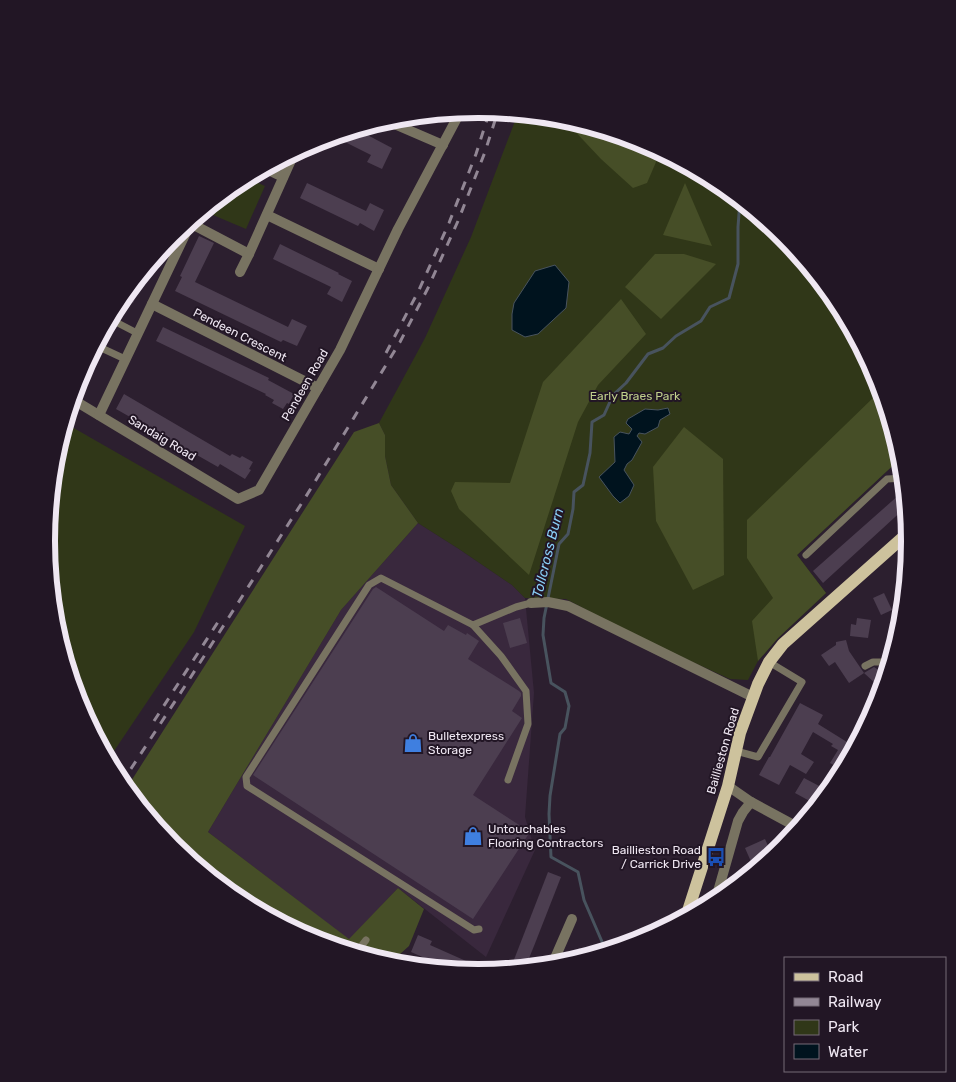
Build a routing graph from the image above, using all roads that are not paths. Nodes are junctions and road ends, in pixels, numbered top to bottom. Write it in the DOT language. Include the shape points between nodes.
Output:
graph roads {
  1 [pos="457,119"];
  2 [pos="398,126"];
  3 [pos="443,145"];
  4 [pos="290,163"];
  5 [pos="272,172"];
  6 [pos="283,177"];
  7 [pos="266,215"];
  8 [pos="197,225"];
  9 [pos="183,238"];
  10 [pos="180,245"];
  11 [pos="249,254"];
  12 [pos="379,269"];
  13 [pos="240,272"];
  14 [pos="152,304"];
  15 [pos="116,322"];
  16 [pos="137,333"];
  17 [pos="102,348"];
  18 [pos="125,359"];
  19 [pos="318,388"];
  20 [pos="78,402"];
  21 [pos="99,415"];
  22 [pos="896,478"];
  23 [pos="238,499"];
  24 [pos="901,539"];
  25 [pos="806,555"];
  26 [pos="531,603"];
  27 [pos="473,625"];
  28 [pos="884,661"];
  29 [pos="769,662"];
  30 [pos="865,666"];
  31 [pos="753,697"];
  32 [pos="736,751"];
  33 [pos="508,780"];
  34 [pos="728,786"];
  35 [pos="751,802"];
  36 [pos="792,825"];
  37 [pos="719,889"];
  38 [pos="689,907"];
  39 [pos="572,919"];
  40 [pos="479,929"];
  41 [pos="366,940"];
  42 [pos="360,947"];
  43 [pos="556,957"];
  1 -- 3 [label="street, Pendeen Road"];
  2 -- 3 [label="street"];
  3 -- 12 [label="street, Pendeen Road"];
  4 -- 6 [label="street"];
  5 -- 6 [label="street"];
  6 -- 7 [label="street"];
  7 -- 11 [label="street"];
  7 -- 12 [label="street"];
  8 -- 11 [label="street"];
  9 -- 10 [label="street"];
  10 -- 14 [label="street"];
  11 -- 13 [label="street"];
  12 -- 19 [label="street, Pendeen Road"];
  14 -- 16 [label="street"];
  14 -- 19 [label="street, Pendeen Crescent"];
  15 -- 16 [label="lane"];
  16 -- 18 [label="street"];
  17 -- 18 [label="lane"];
  18 -- 21 [label="street"];
  19 -- 23 [label="street, Pendeen Road" via="259,490"];
  20 -- 21 [label="street, Sandaig Road"];
  21 -- 23 [label="street, Sandaig Road"];
  22 -- 25 [label="lane" via="886,479"];
  24 -- 29 [label="main road, Baillieston Road" via="783,644"];
  26 -- 27 [label="lane"];
  26 -- 31 [label="street" via="568,606"];
  27 -- 33 [label="lane" via="526,691 528,724"];
  27 -- 40 [label="lane" via="380,578 369,584 246,778 247,786 474,930"];
  28 -- 30 [label="lane"];
  29 -- 31 [label="main road, Baillieston Road"];
  29 -- 32 [label="lane" via="802,682 758,756"];
  31 -- 32 [label="main road, Baillieston Road"];
  32 -- 34 [label="main road, Baillieston Road"];
  34 -- 35 [label="street"];
  34 -- 38 [label="main road, Baillieston Road"];
  35 -- 36 [label="street"];
  35 -- 37 [label="street" via="738,821"];
  39 -- 43 [label="street"];
  41 -- 42 [label="lane"];
}
